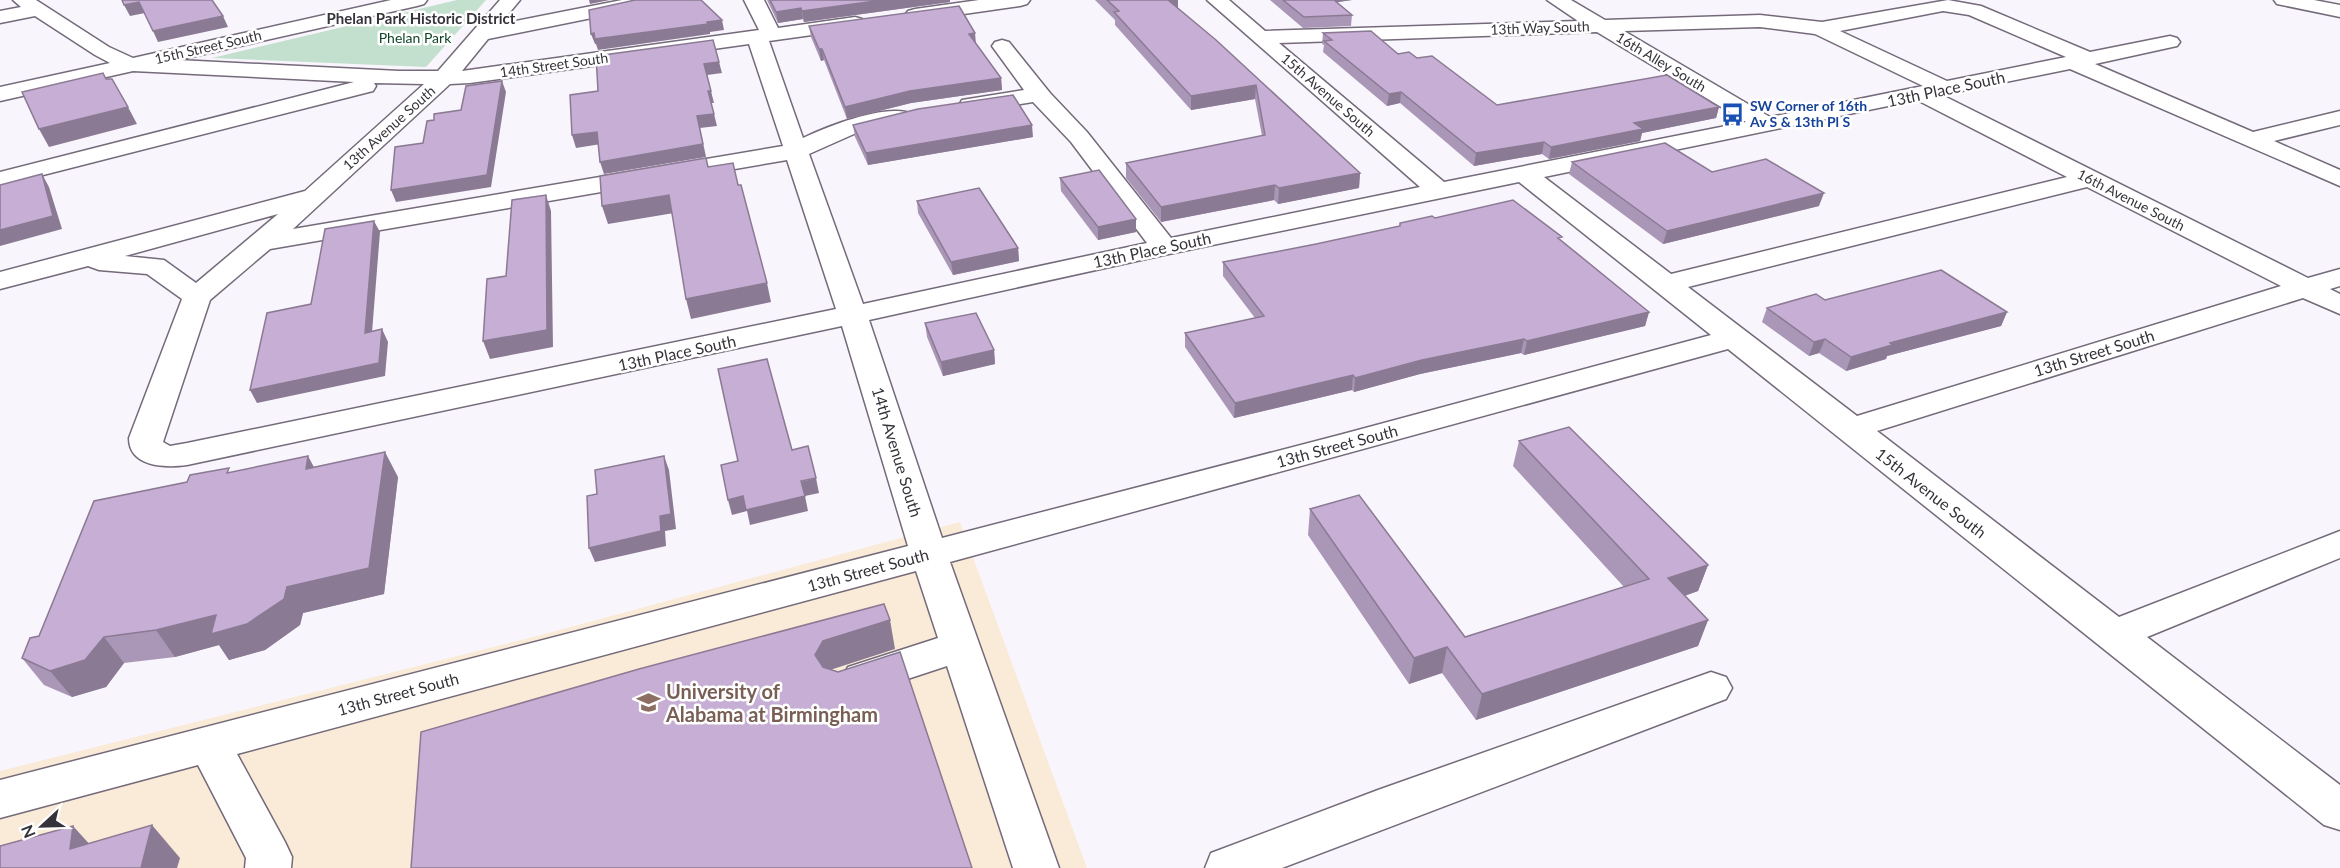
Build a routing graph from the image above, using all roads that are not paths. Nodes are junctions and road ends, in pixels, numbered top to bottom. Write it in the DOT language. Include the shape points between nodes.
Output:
graph roads {
  1 [pos="316,0"];
  2 [pos="417,0"];
  3 [pos="510,0"];
  4 [pos="754,0"];
  5 [pos="1020,0"];
  6 [pos="1217,0"];
  7 [pos="1557,0"];
  8 [pos="1761,0"];
  9 [pos="2284,0"];
  10 [pos="644,1"];
  11 [pos="30,5"];
  12 [pos="2340,11"];
  13 [pos="0,17"];
  14 [pos="344,17"];
  15 [pos="901,17"];
  16 [pos="878,20"];
  17 [pos="1601,26"];
  18 [pos="1819,28"];
  19 [pos="482,34"];
  20 [pos="764,36"];
  21 [pos="1260,37"];
  22 [pos="2170,42"];
  23 [pos="1002,46"];
  24 [pos="2081,61"];
  25 [pos="130,64"];
  26 [pos="399,78"];
  27 [pos="444,78"];
  28 [pos="1947,89"];
  29 [pos="0,94"];
  30 [pos="1039,94"];
  31 [pos="1922,94"];
  32 [pos="949,108"];
  33 [pos="915,114"];
  34 [pos="2340,118"];
  35 [pos="1766,124"];
  36 [pos="2251,140"];
  37 [pos="796,151"];
  38 [pos="1523,173"];
  39 [pos="0,178"];
  40 [pos="2089,179"];
  41 [pos="2340,179"];
  42 [pos="1438,190"];
  43 [pos="315,196"];
  44 [pos="260,242"];
  45 [pos="1164,248"];
  46 [pos="73,260"];
  47 [pos="2340,278"];
  48 [pos="0,281"];
  49 [pos="1665,284"];
  50 [pos="2306,288"];
  51 [pos="197,297"];
  52 [pos="2340,305"];
  53 [pos="851,315"];
  54 [pos="1734,338"];
  55 [pos="1849,429"];
  56 [pos="146,438"];
  57 [pos="2340,544"];
  58 [pos="929,554"];
  59 [pos="2114,635"];
  60 [pos="960,646"];
  61 [pos="845,683"];
  62 [pos="1711,688"];
  63 [pos="209,744"];
  64 [pos="0,799"];
  65 [pos="2340,811"];
  66 [pos="268,868"];
  67 [pos="1036,868"];
  68 [pos="1228,868"];
  1 -- 14 [label="street"];
  2 -- 14 [label="street, 15th Street South"];
  3 -- 19 [label="street"];
  4 -- 20 [label="street, 14th Avenue South"];
  5 -- 15 [label="street"];
  6 -- 21 [label="street, 15th Avenue South"];
  7 -- 17 [label="street, 16th Alley South"];
  8 -- 18 [label="street"];
  9 -- 12 [label="street"];
  10 -- 19 [label="street"];
  11 -- 13 [label="street"];
  11 -- 25 [label="street, 13th Avenue South" via="102,51"];
  14 -- 25 [label="street, 15th Street South"];
  16 -- 20 [label="street, 14th Street South"];
  17 -- 18 [label="street, 13th Way South" via="1760,21"];
  17 -- 21 [label="street, 13th Way South"];
  17 -- 35 [label="street, 16th Alley South"];
  18 -- 24 [label="street" via="1943,5 1974,10"];
  18 -- 28 [label="street"];
  19 -- 27 [label="street"];
  20 -- 27 [label="street, 14th Street South"];
  20 -- 37 [label="street, 14th Avenue South"];
  21 -- 42 [label="street, 15th Avenue South"];
  22 -- 24 [label="street, 13th Place South"];
  23 -- 30 [label="street"];
  24 -- 28 [label="street, 13th Place South"];
  24 -- 36 [label="street"];
  25 -- 26 [label="street, 13th Avenue South"];
  25 -- 29 [label="street, 15th Street South"];
  26 -- 27 [label="street, 13th Avenue South"];
  26 -- 39 [label="street"];
  27 -- 43 [label="street, 13th Avenue South"];
  28 -- 31 [label="street, 13th Place South"];
  30 -- 32 [label="street"];
  30 -- 45 [label="street" via="1079,137"];
  31 -- 35 [label="street, 13th Place South"];
  31 -- 40 [label="street, 16th Avenue South"];
  33 -- 37 [label="street" via="838,130"];
  34 -- 36 [label="street"];
  35 -- 38 [label="street, 13th Place South"];
  36 -- 41 [label="street"];
  37 -- 44 [label="street"];
  37 -- 53 [label="street, 14th Avenue South"];
  38 -- 42 [label="street, 13th Place South"];
  38 -- 49 [label="street, 15th Avenue South"];
  40 -- 49 [label="street"];
  40 -- 50 [label="street, 16th Avenue South"];
  42 -- 45 [label="street, 13th Place South"];
  43 -- 44 [label="street, 13th Avenue South"];
  43 -- 46 [label="street"];
  44 -- 51 [label="street, 13th Avenue South"];
  45 -- 53 [label="street, 13th Place South"];
  46 -- 48 [label="street"];
  46 -- 51 [label="street" via="154,266"];
  47 -- 50 [label="street, 13th Street South"];
  49 -- 54 [label="street, 15th Avenue South"];
  50 -- 52 [label="street, 16th Avenue South"];
  50 -- 55 [label="street, 13th Street South"];
  51 -- 56 [label="street, 13th Avenue South"];
  53 -- 56 [label="street, 13th Place South" via="187,454 166,457 153,453 146,447"];
  53 -- 58 [label="street, 14th Avenue South"];
  54 -- 55 [label="street, 15th Avenue South"];
  54 -- 58 [label="street, 13th Street South"];
  55 -- 59 [label="street, 15th Avenue South"];
  57 -- 59 [label="street"];
  58 -- 60 [label="street, 14th Avenue South"];
  58 -- 63 [label="street, 13th Street South"];
  59 -- 65 [label="street, 15th Avenue South"];
  60 -- 61 [label="street"];
  60 -- 67 [label="street, 14th Avenue South"];
  62 -- 68 [label="street"];
  63 -- 64 [label="street, 13th Street South"];
  63 -- 66 [label="street" via="270,857"];
}
